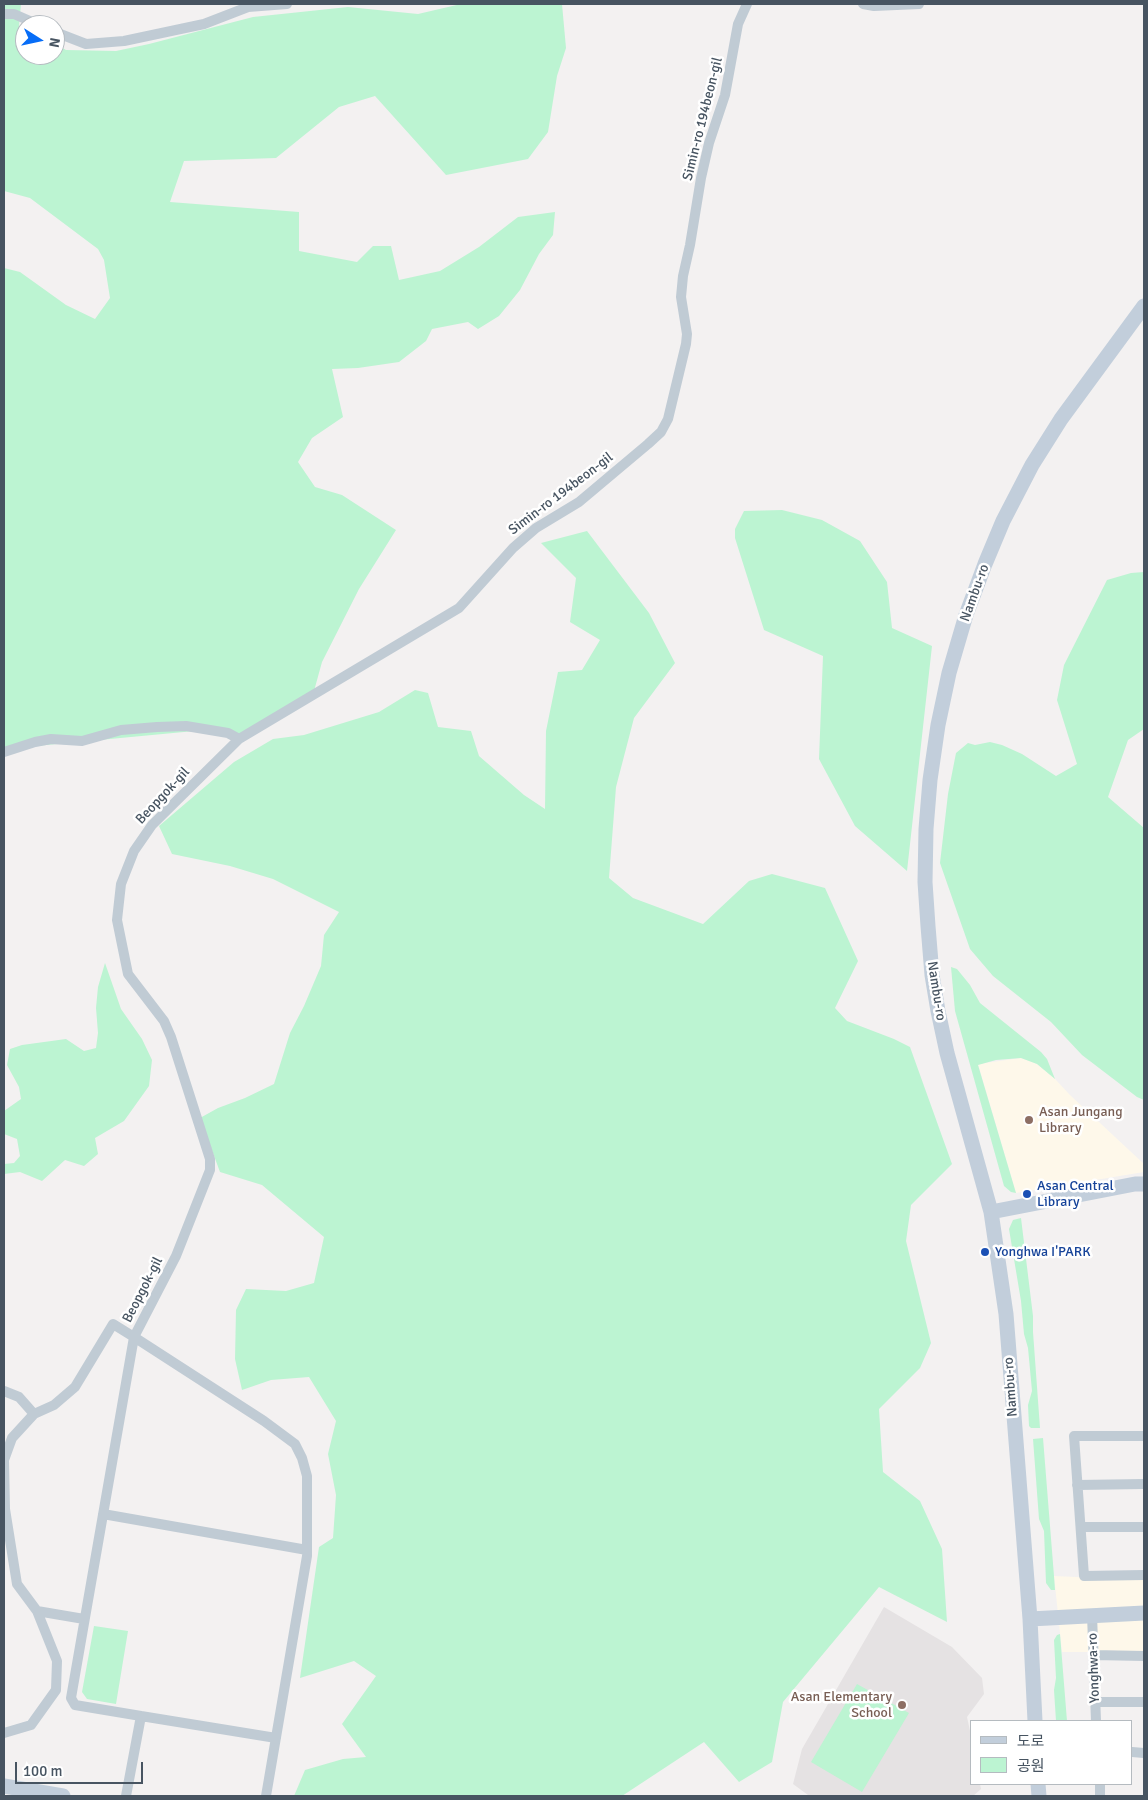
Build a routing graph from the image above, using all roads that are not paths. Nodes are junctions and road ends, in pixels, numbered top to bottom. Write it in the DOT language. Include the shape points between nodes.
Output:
graph roads {
  1 [pos="287,4"];
  2 [pos="747,4"];
  3 [pos="863,4"];
  4 [pos="919,4"];
  5 [pos="65,36"];
  6 [pos="1144,306"];
  7 [pos="239,739"];
  8 [pos="4,752"];
  9 [pos="1144,1184"];
  10 [pos="991,1212"];
  11 [pos="134,1337"];
  12 [pos="4,1391"];
  13 [pos="34,1414"];
  14 [pos="1144,1436"];
  15 [pos="1144,1484"];
  16 [pos="1078,1485"];
  17 [pos="103,1514"];
  18 [pos="1081,1527"];
  19 [pos="1144,1527"];
  20 [pos="307,1550"];
  21 [pos="1144,1575"];
  22 [pos="38,1611"];
  23 [pos="1144,1613"];
  24 [pos="1092,1615"];
  25 [pos="84,1619"];
  26 [pos="1030,1619"];
  27 [pos="1093,1655"];
  28 [pos="1144,1656"];
  29 [pos="1095,1702"];
  30 [pos="1144,1702"];
  31 [pos="142,1716"];
  32 [pos="1035,1720"];
  33 [pos="1096,1720"];
  34 [pos="4,1733"];
  35 [pos="276,1738"];
  36 [pos="4,1786"];
  37 [pos="63,1796"];
  38 [pos="126,1796"];
  39 [pos="266,1796"];
  1 -- 5 [label="street" via="248,7 204,24 124,41 86,44"];
  2 -- 7 [label="street, Simin-ro 194beon-gil" via="738,24 725,95 701,178 681,297 686,344 668,419 661,432 579,502 536,528 513,548 459,608"];
  3 -- 4 [label="street"];
  6 -- 10 [label="street, Nambu-ro" via="1061,419 1003,521 966,615 938,725 926,829 925,882 932,975 947,1053"];
  7 -- 8 [label="street" via="228,733 186,726 157,727 121,730 82,741 51,739"];
  7 -- 11 [label="street, Beopgok-gil" via="152,825 134,851 121,884 117,920 128,974 164,1021 210,1159 210,1170 176,1256"];
  9 -- 10 [label="street"];
  10 -- 26 [label="street, Nambu-ro" via="1006,1314"];
  11 -- 13 [label="street, Beopgok-gil" via="113,1324 75,1387 54,1405"];
  11 -- 17 [label="street"];
  11 -- 20 [label="street" via="295,1444 307,1476"];
  12 -- 13 [label="street" via="19,1397"];
  13 -- 22 [label="street, Beopgok-gil" via="12,1438 4,1460 5,1509 17,1584"];
  14 -- 16 [label="street" via="1074,1436"];
  15 -- 16 [label="street"];
  16 -- 18 [label="street"];
  17 -- 20 [label="street"];
  17 -- 25 [label="street"];
  18 -- 19 [label="street"];
  18 -- 21 [label="street" via="1084,1576"];
  20 -- 35 [label="street"];
  22 -- 25 [label="street"];
  22 -- 34 [label="street, Beopgok-gil" via="57,1661 56,1690 31,1725"];
  23 -- 24 [label="street, Yonghwa-ro"];
  24 -- 26 [label="street, Yonghwa-ro"];
  24 -- 27 [label="street, Yonghwa-ro"];
  25 -- 31 [label="street" via="71,1698 75,1705"];
  26 -- 32 [label="street, Nambu-ro"];
  27 -- 28 [label="street"];
  27 -- 29 [label="street, Yonghwa-ro"];
  29 -- 30 [label="street"];
  29 -- 33 [label="street, Yonghwa-ro"];
  31 -- 35 [label="street"];
  31 -- 38 [label="street"];
  35 -- 39 [label="street"];
  36 -- 37 [label="street"];
}
